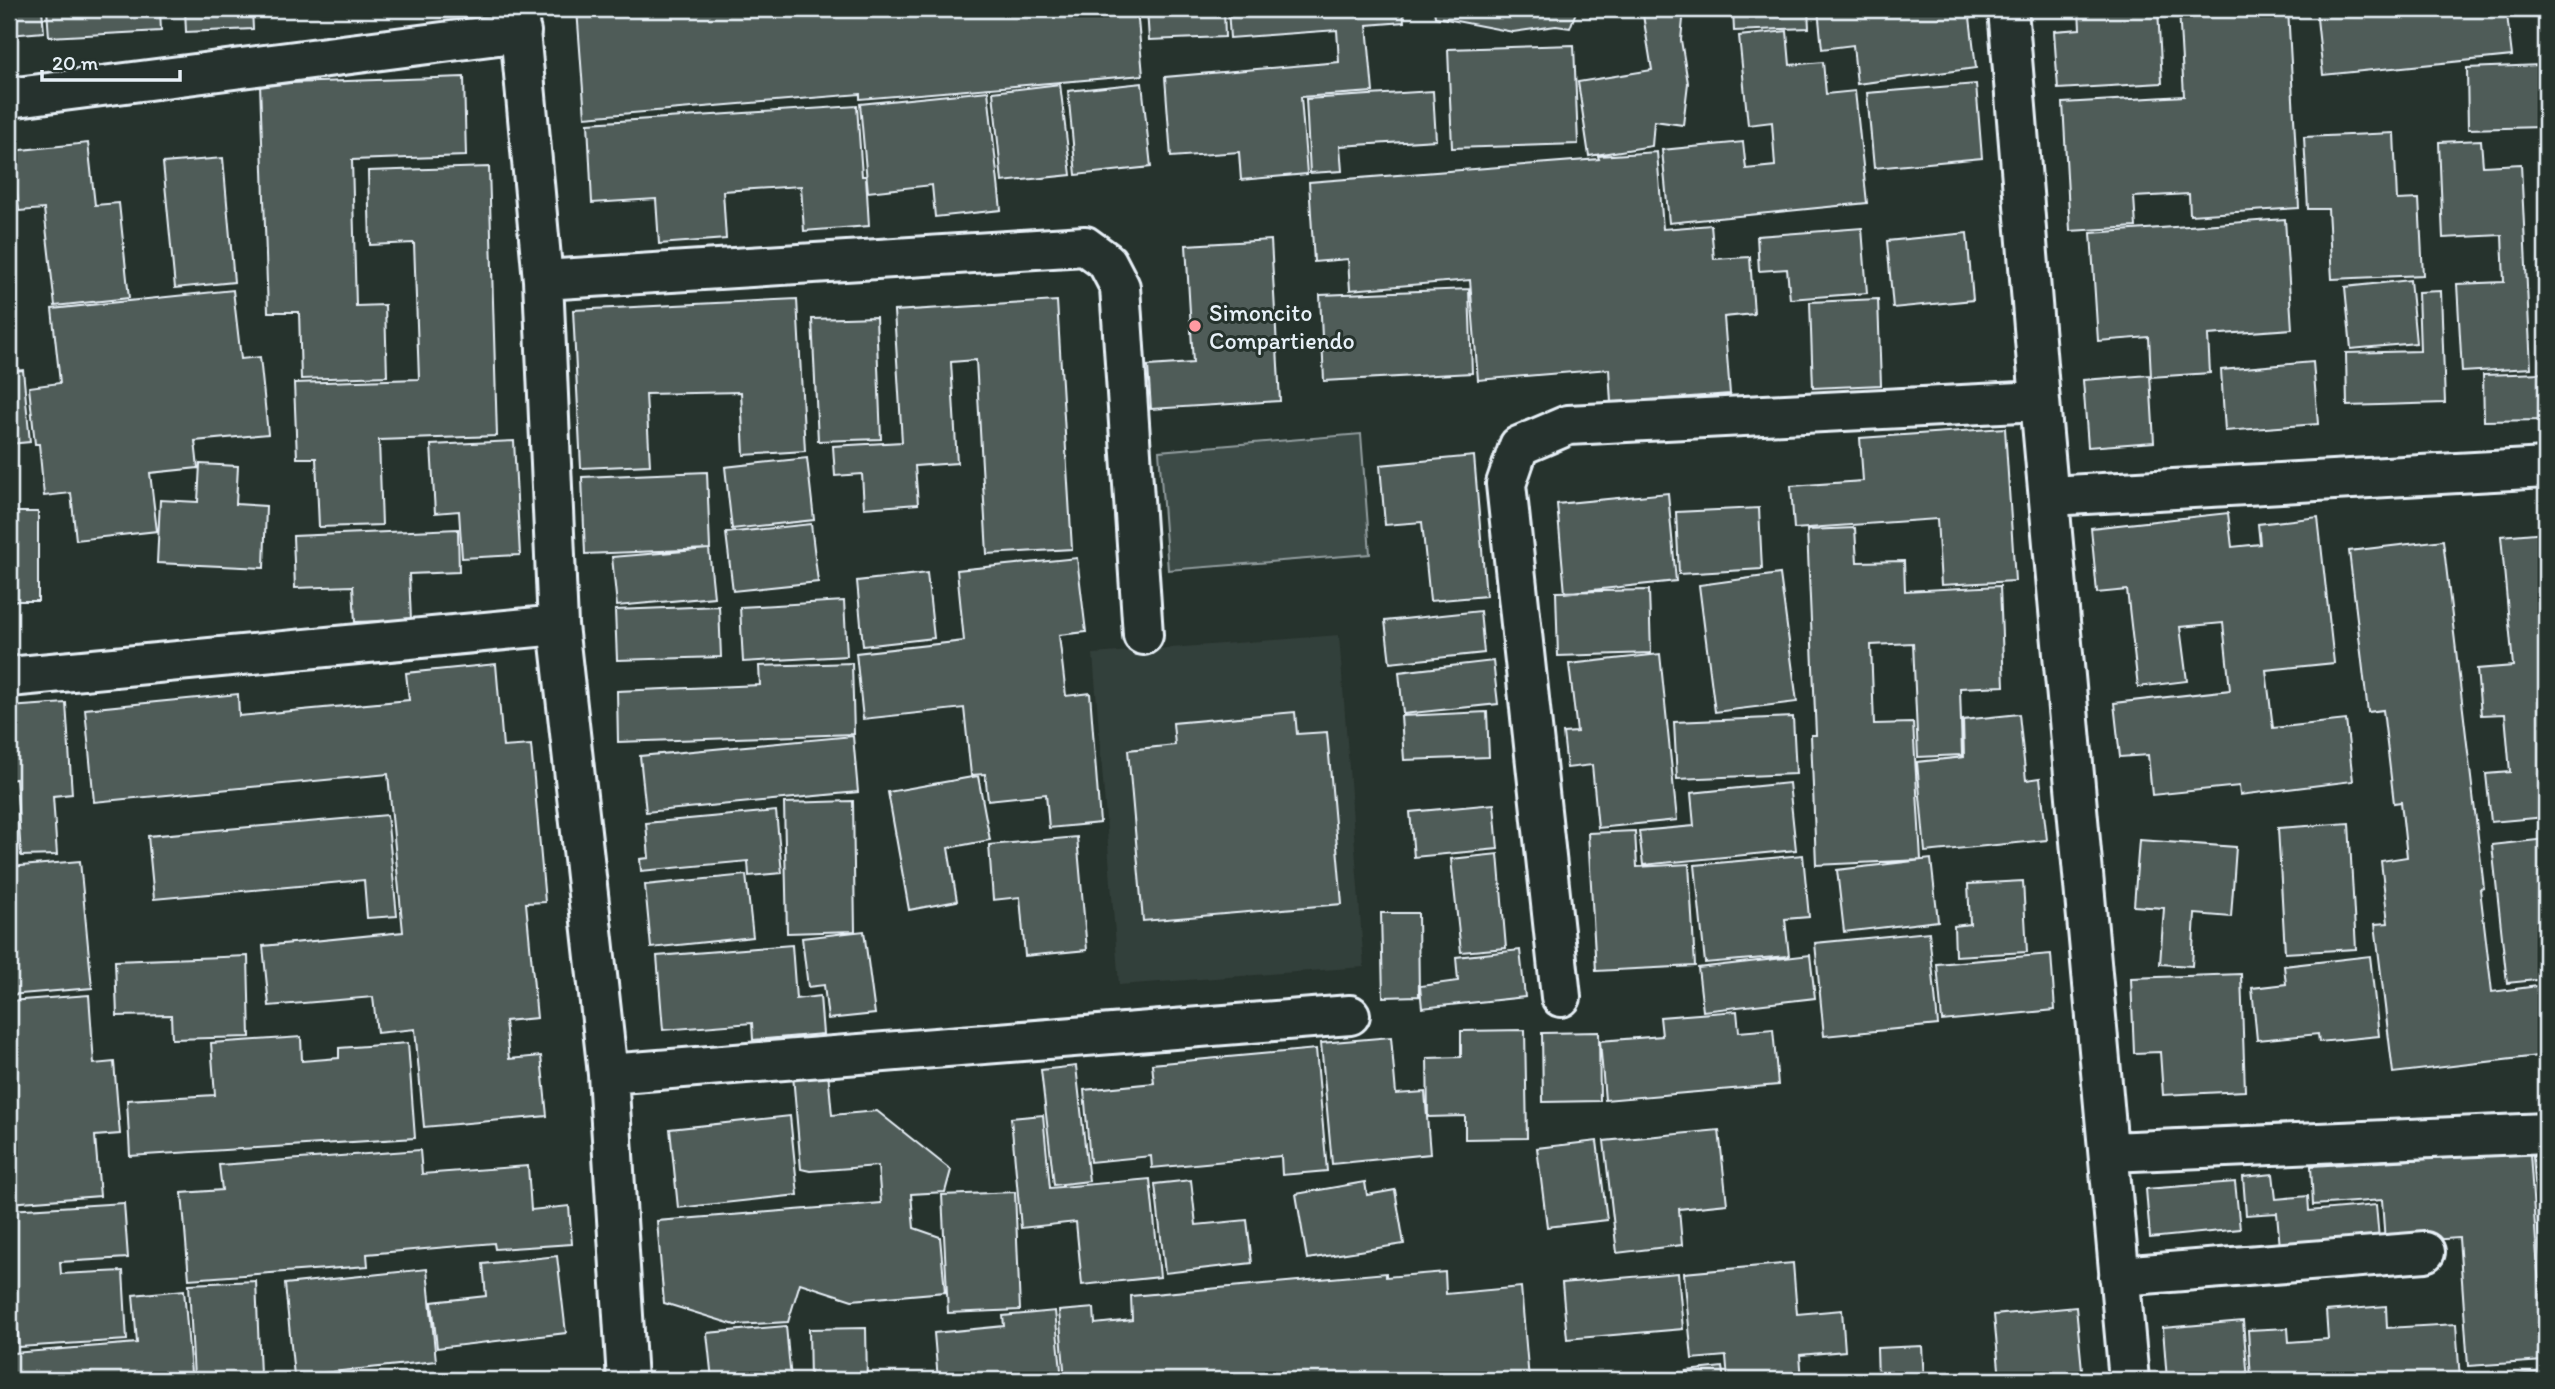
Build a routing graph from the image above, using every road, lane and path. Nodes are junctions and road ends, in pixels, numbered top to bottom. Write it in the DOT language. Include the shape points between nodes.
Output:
graph roads {
  1 [pos="2008,9"];
  2 [pos="519,20"];
  3 [pos="9,98"];
  4 [pos="542,280"];
  5 [pos="2040,401"];
  6 [pos="2546,468"];
  7 [pos="2050,496"];
  8 [pos="558,625"];
  9 [pos="1143,635"];
  10 [pos="9,677"];
  11 [pos="1561,997"];
  12 [pos="1350,1015"];
  13 [pos="608,1074"];
  14 [pos="2546,1133"];
  15 [pos="2110,1152"];
  16 [pos="2425,1252"];
  17 [pos="2119,1276"];
  18 [pos="626,1380"];
  19 [pos="2129,1380"];
  1 -- 5 [label="street"];
  2 -- 3 [label="street"];
  2 -- 4 [label="street"];
  4 -- 8 [label="street"];
  4 -- 9 [label="street" via="1085,246 1107,262 1120,287"];
  5 -- 7 [label="street"];
  5 -- 11 [label="street" via="1568,425 1519,446 1506,484"];
  6 -- 7 [label="street"];
  7 -- 15 [label="street"];
  8 -- 10 [label="street"];
  8 -- 13 [label="street"];
  12 -- 13 [label="street"];
  13 -- 18 [label="street"];
  14 -- 15 [label="street"];
  15 -- 17 [label="street"];
  16 -- 17 [label="street"];
  17 -- 19 [label="street"];
}
